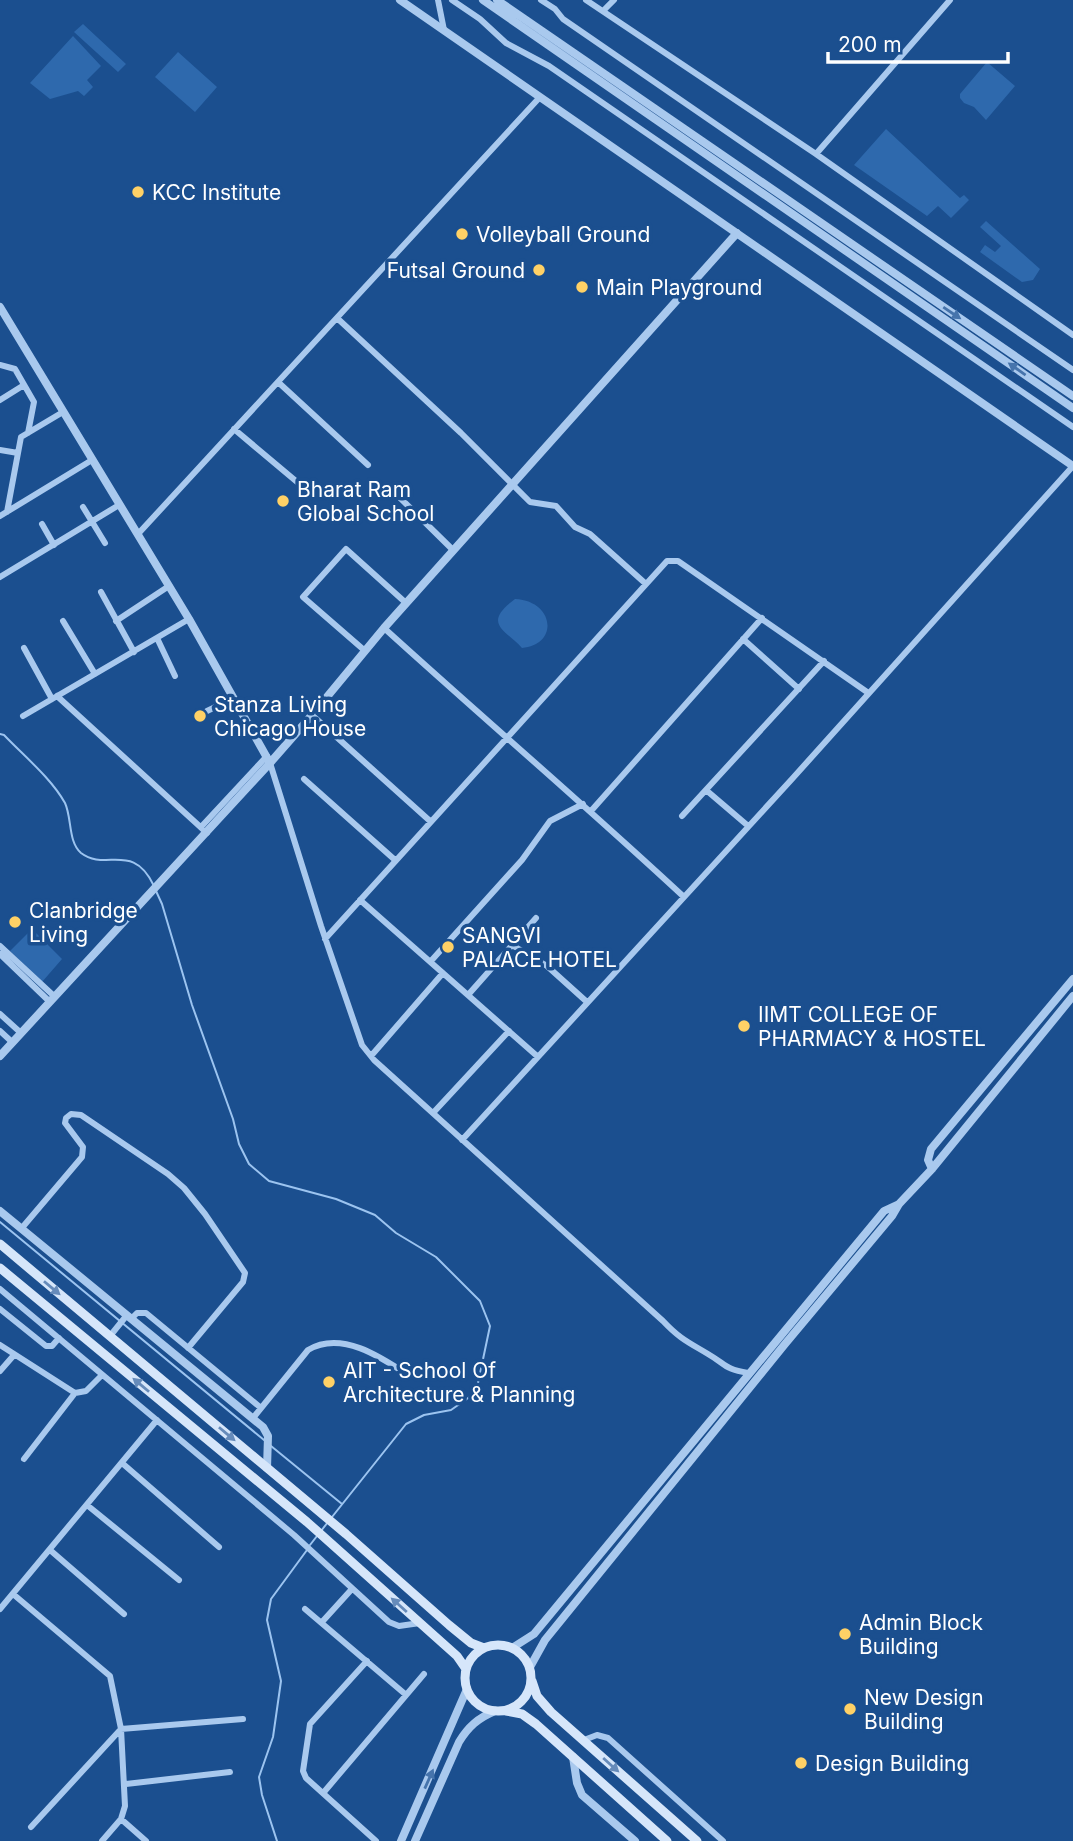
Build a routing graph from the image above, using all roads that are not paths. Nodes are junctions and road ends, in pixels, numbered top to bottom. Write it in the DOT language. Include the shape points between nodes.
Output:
graph roads {
  1 [pos="400,0"];
  2 [pos="438,0"];
  3 [pos="452,0"];
  4 [pos="483,0"];
  5 [pos="497,0"];
  6 [pos="541,0"];
  7 [pos="586,0"];
  8 [pos="614,0"];
  9 [pos="950,0"];
  10 [pos="603,11"];
  11 [pos="444,30"];
  12 [pos="540,97"];
  13 [pos="816,154"];
  14 [pos="737,233"];
  15 [pos="0,307"];
  16 [pos="337,318"];
  17 [pos="1073,335"];
  18 [pos="0,365"];
  19 [pos="1073,370"];
  20 [pos="278,382"];
  21 [pos="24,385"];
  22 [pos="1073,396"];
  23 [pos="0,400"];
  24 [pos="1073,408"];
  25 [pos="63,412"];
  26 [pos="1073,427"];
  27 [pos="234,429"];
  28 [pos="28,432"];
  29 [pos="0,450"];
  30 [pos="18,453"];
  31 [pos="92,460"];
  32 [pos="368,465"];
  33 [pos="1073,466"];
  34 [pos="513,483"];
  35 [pos="389,486"];
  36 [pos="309,492"];
  37 [pos="119,505"];
  38 [pos="83,507"];
  39 [pos="3,514"];
  40 [pos="92,521"];
  41 [pos="42,524"];
  42 [pos="138,534"];
  43 [pos="104,543"];
  44 [pos="54,545"];
  45 [pos="453,550"];
  46 [pos="0,577"];
  47 [pos="646,584"];
  48 [pos="169,586"];
  49 [pos="101,592"];
  50 [pos="406,603"];
  51 [pos="762,618"];
  52 [pos="189,619"];
  53 [pos="63,621"];
  54 [pos="116,621"];
  55 [pos="384,628"];
  56 [pos="157,638"];
  57 [pos="743,639"];
  58 [pos="24,648"];
  59 [pos="364,650"];
  60 [pos="134,652"];
  61 [pos="824,661"];
  62 [pos="95,674"];
  63 [pos="175,676"];
  64 [pos="799,689"];
  65 [pos="867,692"];
  66 [pos="54,698"];
  67 [pos="234,698"];
  68 [pos="208,711"];
  69 [pos="23,716"];
  70 [pos="312,716"];
  71 [pos="507,740"];
  72 [pos="268,759"];
  73 [pos="304,779"];
  74 [pos="706,790"];
  75 [pos="583,804"];
  76 [pos="591,811"];
  77 [pos="682,816"];
  78 [pos="430,821"];
  79 [pos="747,825"];
  80 [pos="204,830"];
  81 [pos="395,860"];
  82 [pos="684,897"];
  83 [pos="360,900"];
  84 [pos="536,918"];
  85 [pos="325,939"];
  86 [pos="512,945"];
  87 [pos="0,946"];
  88 [pos="0,954"];
  89 [pos="431,961"];
  90 [pos="443,973"];
  91 [pos="1073,979"];
  92 [pos="468,995"];
  93 [pos="1073,996"];
  94 [pos="52,999"];
  95 [pos="587,1002"];
  96 [pos="0,1014"];
  97 [pos="0,1031"];
  98 [pos="509,1031"];
  99 [pos="21,1033"];
  100 [pos="12,1042"];
  101 [pos="0,1056"];
  102 [pos="371,1056"];
  103 [pos="537,1056"];
  104 [pos="433,1113"];
  105 [pos="462,1140"];
  106 [pos="932,1169"];
  107 [pos="899,1204"];
  108 [pos="0,1212"];
  109 [pos="21,1229"];
  110 [pos="0,1244"];
  111 [pos="0,1268"];
  112 [pos="0,1289"];
  113 [pos="0,1309"];
  114 [pos="127,1318"];
  115 [pos="113,1333"];
  116 [pos="59,1338"];
  117 [pos="0,1345"];
  118 [pos="188,1348"];
  119 [pos="14,1355"];
  120 [pos="0,1371"];
  121 [pos="748,1373"];
  122 [pos="102,1375"];
  123 [pos="408,1375"];
  124 [pos="75,1394"];
  125 [pos="261,1408"];
  126 [pos="253,1418"];
  127 [pos="157,1420"];
  128 [pos="24,1459"];
  129 [pos="122,1463"];
  130 [pos="267,1468"];
  131 [pos="87,1505"];
  132 [pos="219,1547"];
  133 [pos="50,1550"];
  134 [pos="179,1580"];
  135 [pos="351,1590"];
  136 [pos="13,1594"];
  137 [pos="0,1609"];
  138 [pos="305,1609"];
  139 [pos="124,1614"];
  140 [pos="322,1622"];
  141 [pos="420,1623"];
  142 [pos="484,1648"];
  143 [pos="512,1648"];
  144 [pos="367,1661"];
  145 [pos="530,1667"];
  146 [pos="466,1669"];
  147 [pos="424,1674"];
  148 [pos="532,1681"];
  149 [pos="467,1689"];
  150 [pos="405,1694"];
  151 [pos="495,1711"];
  152 [pos="506,1711"];
  153 [pos="243,1719"];
  154 [pos="121,1729"];
  155 [pos="584,1740"];
  156 [pos="573,1757"];
  157 [pos="230,1772"];
  158 [pos="126,1784"];
  159 [pos="324,1792"];
  160 [pos="121,1819"];
  161 [pos="32,1827"];
  162 [pos="367,1833"];
  163 [pos="102,1841"];
  164 [pos="146,1841"];
  165 [pos="363,1841"];
  166 [pos="376,1841"];
  167 [pos="401,1841"];
  168 [pos="415,1841"];
  169 [pos="635,1841"];
  170 [pos="667,1841"];
  171 [pos="696,1841"];
  172 [pos="723,1841"];
  1 -- 11 [label="street"];
  2 -- 11 [label="street"];
  3 -- 26 [label="street" via="506,43 549,66"];
  24 -- 4 [label="street, one-way"];
  5 -- 22 [label="street, one-way"];
  6 -- 19 [label="street"];
  7 -- 10 [label="street"];
  8 -- 10 [label="street"];
  9 -- 13 [label="street"];
  10 -- 13 [label="street"];
  11 -- 12 [label="street"];
  12 -- 14 [label="street"];
  12 -- 16 [label="street"];
  13 -- 17 [label="street"];
  14 -- 33 [label="street"];
  14 -- 34 [label="street"];
  15 -- 25 [label="street"];
  16 -- 20 [label="street"];
  16 -- 34 [label="street"];
  18 -- 21 [label="street" via="15,369"];
  20 -- 27 [label="street"];
  20 -- 32 [label="street"];
  21 -- 23 [label="street"];
  21 -- 28 [label="street" via="34,401"];
  25 -- 28 [label="street"];
  25 -- 31 [label="street"];
  27 -- 36 [label="street"];
  27 -- 42 [label="street"];
  28 -- 30 [label="street" via="21,437"];
  29 -- 30 [label="street"];
  30 -- 39 [label="street"];
  31 -- 37 [label="street"];
  31 -- 39 [label="street"];
  33 -- 65 [label="street"];
  34 -- 45 [label="street"];
  34 -- 47 [label="street" via="533,503 556,506"];
  35 -- 45 [label="street"];
  37 -- 40 [label="street"];
  37 -- 42 [label="street"];
  38 -- 40 [label="street"];
  40 -- 43 [label="street"];
  40 -- 44 [label="street"];
  41 -- 44 [label="street"];
  42 -- 48 [label="street"];
  44 -- 46 [label="street"];
  45 -- 50 [label="street"];
  47 -- 51 [label="street" via="663,564 675,559"];
  47 -- 71 [label="street"];
  48 -- 52 [label="street"];
  48 -- 54 [label="street"];
  49 -- 54 [label="street"];
  50 -- 55 [label="street"];
  50 -- 59 [label="street" via="346,549 303,597"];
  51 -- 57 [label="street"];
  51 -- 61 [label="street"];
  52 -- 56 [label="street"];
  52 -- 67 [label="street"];
  53 -- 62 [label="street"];
  54 -- 60 [label="street"];
  55 -- 59 [label="street"];
  55 -- 71 [label="street"];
  56 -- 60 [label="street"];
  56 -- 63 [label="street"];
  57 -- 64 [label="street"];
  57 -- 76 [label="street"];
  58 -- 66 [label="street"];
  59 -- 70 [label="street"];
  60 -- 62 [label="street"];
  61 -- 64 [label="street"];
  61 -- 65 [label="street"];
  62 -- 66 [label="street"];
  64 -- 74 [label="street"];
  65 -- 79 [label="street"];
  66 -- 69 [label="street"];
  66 -- 80 [label="street"];
  67 -- 68 [label="street"];
  67 -- 72 [label="street"];
  70 -- 72 [label="street"];
  70 -- 78 [label="street"];
  71 -- 75 [label="street"];
  71 -- 78 [label="street"];
  72 -- 80 [label="street"];
  72 -- 85 [label="street"];
  73 -- 81 [label="street"];
  74 -- 77 [label="street"];
  74 -- 79 [label="street"];
  75 -- 76 [label="street"];
  75 -- 89 [label="street" via="550,821 522,860"];
  76 -- 82 [label="street"];
  78 -- 81 [label="street"];
  79 -- 82 [label="street"];
  80 -- 94 [label="street"];
  81 -- 83 [label="street"];
  82 -- 95 [label="street"];
  83 -- 85 [label="street"];
  83 -- 89 [label="street"];
  84 -- 86 [label="street"];
  85 -- 102 [label="street" via="358,1035"];
  86 -- 92 [label="street"];
  86 -- 95 [label="street" via="547,966"];
  87 -- 94 [label="street"];
  88 -- 94 [label="street"];
  89 -- 90 [label="street"];
  90 -- 92 [label="street"];
  90 -- 102 [label="street"];
  91 -- 106 [label="street" via="931,1149 928,1160"];
  92 -- 98 [label="street"];
  93 -- 106 [label="street"];
  94 -- 99 [label="street"];
  95 -- 103 [label="street"];
  96 -- 99 [label="street"];
  97 -- 100 [label="street"];
  98 -- 103 [label="street"];
  98 -- 104 [label="street"];
  99 -- 100 [label="street"];
  100 -- 101 [label="street"];
  102 -- 104 [label="street"];
  103 -- 105 [label="street"];
  104 -- 105 [label="street"];
  105 -- 121 [label="street" via="679,1338 727,1369"];
  106 -- 107 [label="street"];
  107 -- 121 [label="street" via="884,1211"];
  107 -- 145 [label="street" via="545,1640"];
  108 -- 109 [label="street"];
  109 -- 114 [label="street"];
  109 -- 118 [label="street" via="82,1157 83,1147 65,1122 71,1114 81,1115 168,1174 205,1214 245,1273 243,1282"];
  110 -- 115 [label="main road, one-way"];
  141 -- 111 [label="main road, one-way" via="307,1522"];
  112 -- 116 [label="street"];
  113 -- 116 [label="street" via="47,1346"];
  114 -- 115 [label="street"];
  114 -- 118 [label="street" via="146,1313"];
  114 -- 126 [label="street"];
  115 -- 130 [label="main road, one-way"];
  116 -- 122 [label="street"];
  117 -- 119 [label="street"];
  118 -- 125 [label="street"];
  119 -- 120 [label="street"];
  119 -- 124 [label="street"];
  121 -- 143 [label="street" via="534,1634"];
  122 -- 124 [label="street" via="86,1391"];
  122 -- 127 [label="street"];
  123 -- 125 [label="street" via="375,1353 344,1345 319,1345 308,1350"];
  124 -- 128 [label="street"];
  125 -- 126 [label="street"];
  126 -- 130 [label="street" via="268,1436"];
  127 -- 129 [label="street"];
  127 -- 135 [label="street" via="294,1535"];
  129 -- 131 [label="street"];
  129 -- 132 [label="street"];
  130 -- 142 [label="main road" via="449,1625"];
  131 -- 133 [label="street"];
  131 -- 134 [label="street"];
  133 -- 136 [label="street"];
  133 -- 139 [label="street"];
  135 -- 140 [label="street"];
  135 -- 141 [label="street" via="392,1625"];
  136 -- 137 [label="street"];
  136 -- 154 [label="street" via="110,1676"];
  138 -- 140 [label="street"];
  140 -- 144 [label="street"];
  141 -- 146 [label="main road"];
  142 -- 143 [label="main road"];
  142 -- 146 [label="main road"];
  143 -- 145 [label="main road"];
  144 -- 150 [label="street"];
  144 -- 159 [label="street" via="309,1727 303,1774"];
  145 -- 148 [label="main road"];
  146 -- 149 [label="main road"];
  147 -- 150 [label="street"];
  148 -- 152 [label="main road" via="524,1700"];
  148 -- 155 [label="main road" via="537,1696"];
  149 -- 151 [label="main road" via="476,1703"];
  167 -- 149 [label="street, one-way"];
  150 -- 159 [label="street"];
  151 -- 152 [label="main road"];
  151 -- 168 [label="street" via="481,1717 463,1736"];
  152 -- 156 [label="main road" via="522,1714"];
  153 -- 154 [label="street"];
  154 -- 158 [label="street"];
  154 -- 161 [label="street"];
  155 -- 171 [label="main road, one-way"];
  155 -- 172 [label="street" via="597,1735 608,1738"];
  156 -- 169 [label="street" via="582,1795"];
  156 -- 170 [label="main road"];
  157 -- 158 [label="street"];
  158 -- 160 [label="street"];
  159 -- 162 [label="street"];
  160 -- 163 [label="street"];
  160 -- 164 [label="street"];
  162 -- 165 [label="street"];
  162 -- 166 [label="street"];
}
